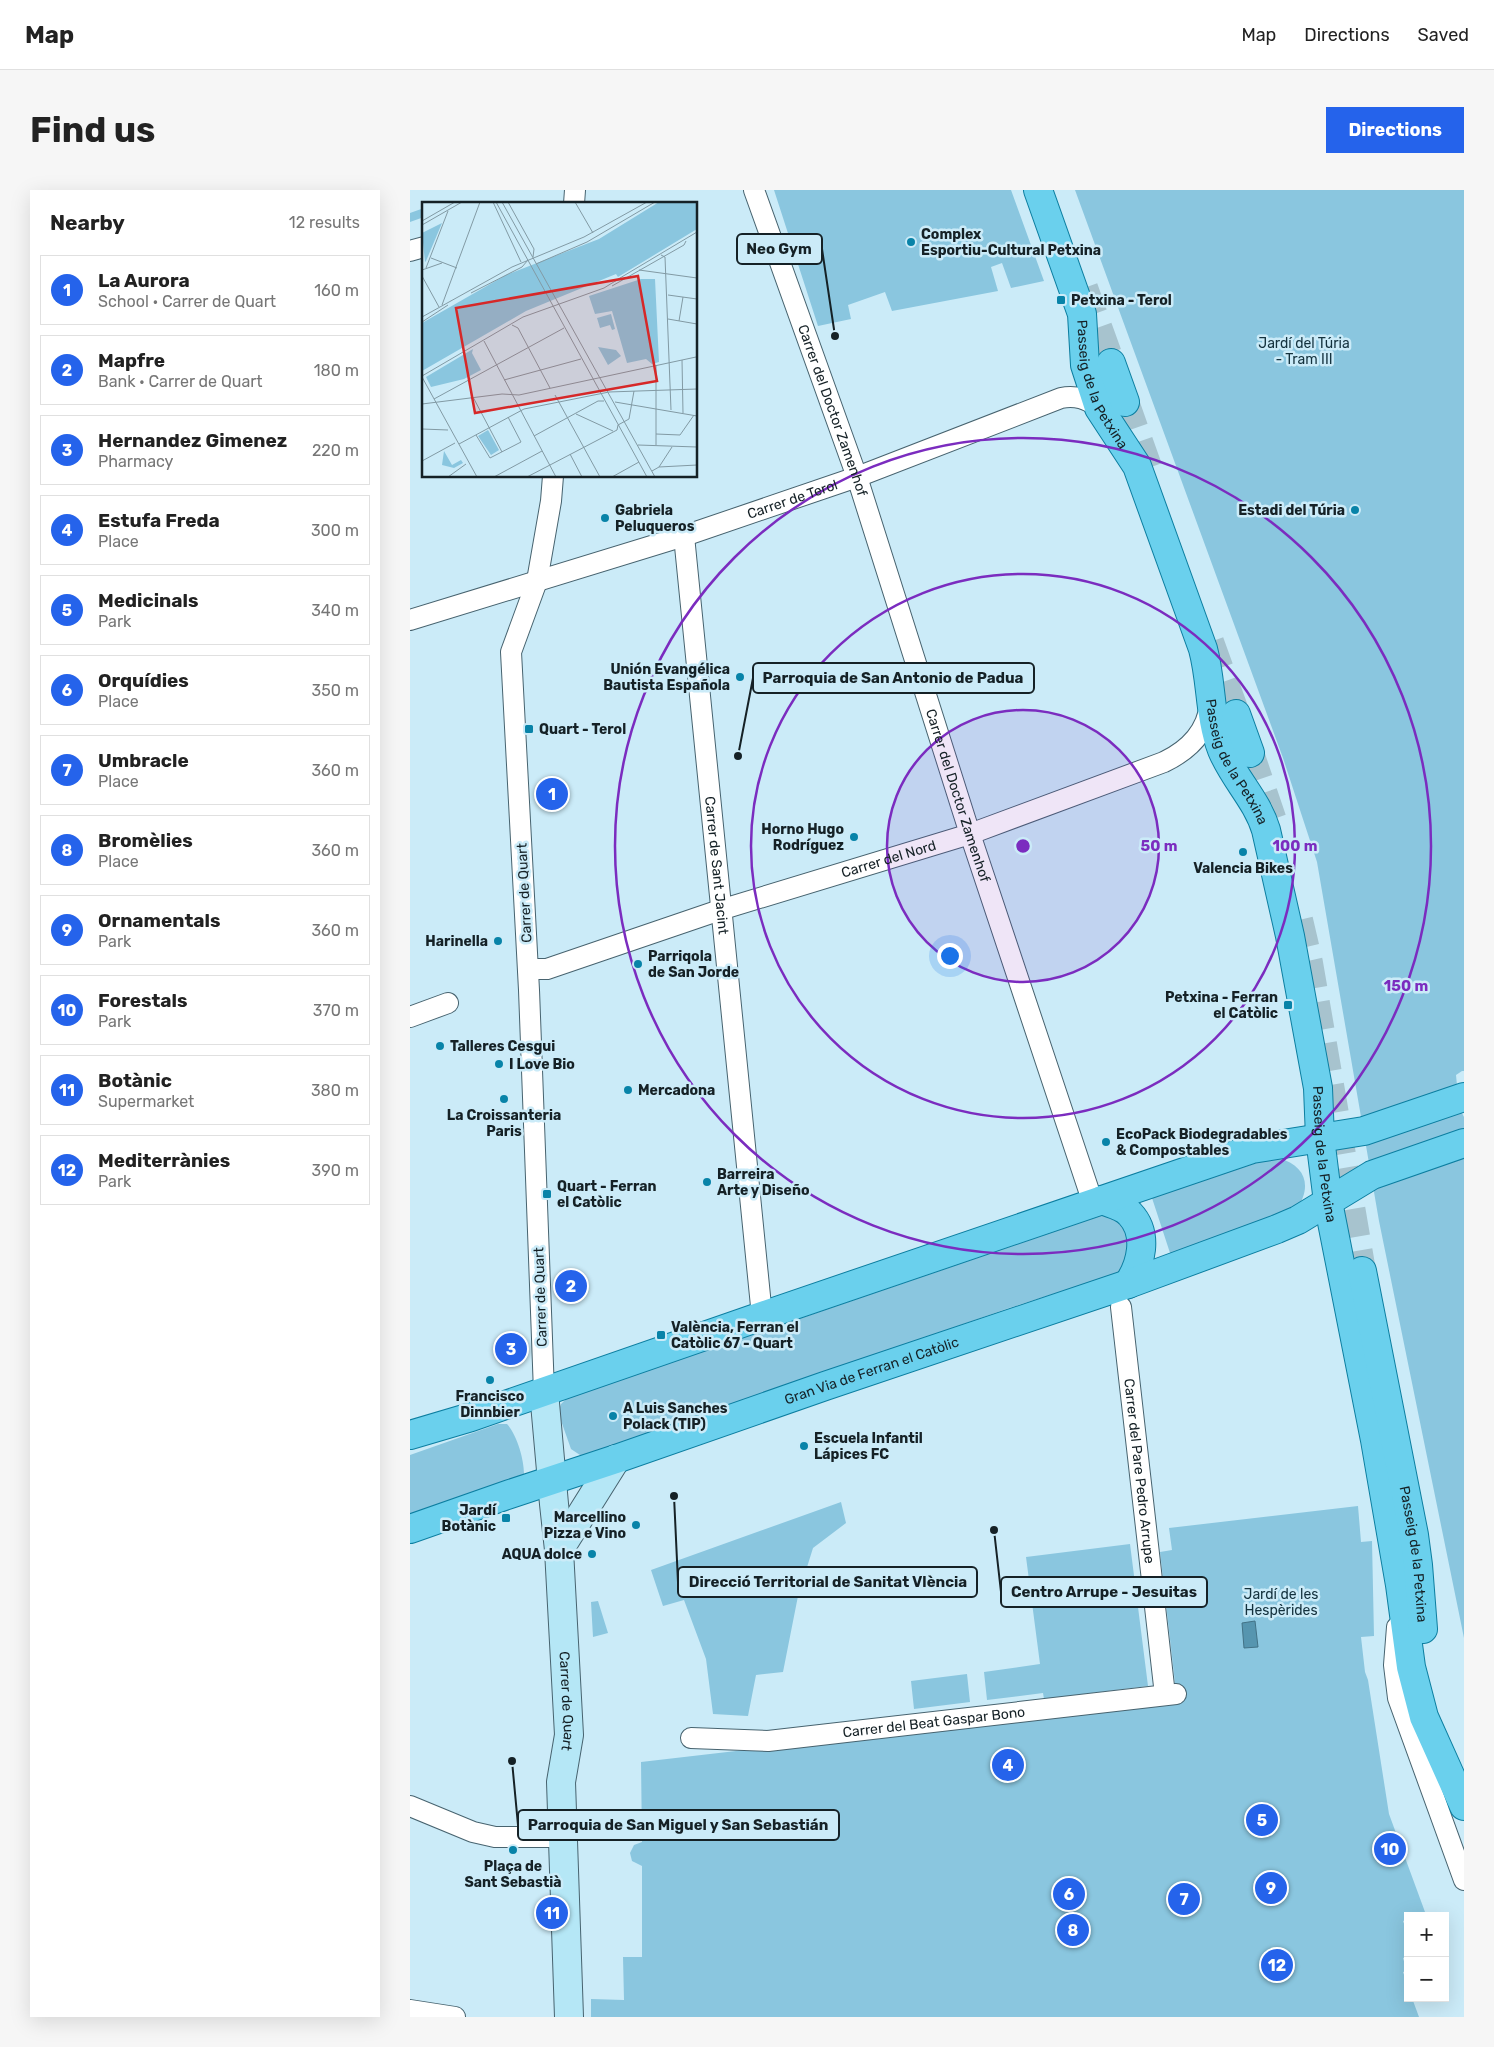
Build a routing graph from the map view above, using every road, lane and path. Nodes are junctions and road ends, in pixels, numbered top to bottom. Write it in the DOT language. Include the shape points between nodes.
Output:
graph roads {
  1 [pos="754,190"];
  2 [pos="1038,190"];
  3 [pos="422,248"];
  4 [pos="410,252"];
  5 [pos="1111,363"];
  6 [pos="1112,405"];
  7 [pos="857,477"];
  8 [pos="553,478"];
  9 [pos="684,536"];
  10 [pos="537,581"];
  11 [pos="410,620"];
  12 [pos="1210,697"];
  13 [pos="1236,714"];
  14 [pos="1250,753"];
  15 [pos="970,834"];
  16 [pos="720,910"];
  17 [pos="528,969"];
  18 [pos="448,1003"];
  19 [pos="410,1017"];
  20 [pos="1464,1097"];
  21 [pos="1320,1138"];
  22 [pos="1464,1143"];
  23 [pos="1097,1201"];
  24 [pos="1328,1202"];
  25 [pos="1362,1272"];
  26 [pos="1124,1296"];
  27 [pos="762,1316"];
  28 [pos="544,1392"];
  29 [pos="410,1436"];
  30 [pos="616,1459"];
  31 [pos="552,1482"];
  32 [pos="1386,1506"];
  33 [pos="410,1529"];
  34 [pos="559,1550"];
  35 [pos="1171,1695"];
  36 [pos="691,1738"];
  37 [pos="410,1806"];
  38 [pos="1464,1806"];
  39 [pos="564,1837"];
  40 [pos="1464,1880"];
  41 [pos="410,2010"];
  42 [pos="455,2017"];
  43 [pos="569,2017"];
  1 -- 7 [label="street, Carrer del Doctor Zamenhof"];
  2 -- 6 [label="main road, Passeig de la Petxina" via="1082,314 1083,357"];
  3 -- 4 [label="street"];
  5 -- 6 [label="main road, Passeig de la Petxina"];
  6 -- 7 [label="street, Carrer de Terol" via="1072,396 1062,398"];
  6 -- 12 [label="main road, Passeig de la Petxina" via="1138,466 1203,649"];
  7 -- 9 [label="street, Carrer de Terol"];
  7 -- 15 [label="street, Carrer del Doctor Zamenhof"];
  8 -- 10 [label="street, Carrer de Quart"];
  9 -- 10 [label="street, Carrer de Terol"];
  9 -- 16 [label="street, Carrer de Sant Jacint"];
  10 -- 11 [label="street, Carrer de Terol"];
  10 -- 17 [label="street, Carrer de Quart" via="511,652"];
  12 -- 15 [label="street, Carrer del Nord" via="1208,716 1201,730 1176,756"];
  12 -- 21 [label="main road, Passeig de la Petxina" via="1221,748 1262,817 1266,830 1290,936 1318,1088"];
  13 -- 14 [label="main road, Passeig de la Petxina"];
  15 -- 16 [label="street, Carrer del Nord"];
  15 -- 23 [label="street, Carrer del Doctor Zamenhof"];
  16 -- 17 [label="street, Carrer del Nord" via="547,969"];
  16 -- 27 [label="street, Carrer de Sant Jacint"];
  17 -- 28 [label="street, Carrer de Quart"];
  18 -- 19 [label="street"];
  20 -- 21 [label="main road" via="1364,1131"];
  21 -- 23 [label="main road" via="1252,1149"];
  21 -- 24 [label="main road, Passeig de la Petxina"];
  22 -- 24 [label="main road, Gran Via de Ferran el Catòlic" via="1372,1175"];
  23 -- 26 [label="main road" via="1119,1206 1131,1215 1140,1234 1141,1258"];
  23 -- 27 [label="main road"];
  24 -- 26 [label="main road, Gran Via de Ferran el Catòlic" via="1298,1220"];
  24 -- 32 [label="main road, Passeig de la Petxina" via="1376,1440"];
  25 -- 38 [label="main road, Passeig de la Petxina" via="1414,1535 1426,1666"];
  26 -- 30 [label="main road, Gran Via de Ferran el Catòlic" via="825,1386"];
  26 -- 35 [label="street, Carrer del Pare Pedro Arrupe"];
  27 -- 28 [label="main road"];
  28 -- 29 [label="main road"];
  28 -- 31 [label="street, Carrer de Quart"];
  30 -- 31 [label="main road, Gran Via de Ferran el Catòlic"];
  30 -- 34 [label="street"];
  31 -- 33 [label="main road, Gran Via de Ferran el Catòlic"];
  31 -- 34 [label="street, Carrer de Quart"];
  32 -- 38 [label="main road, Passeig de la Petxina" via="1417,1696"];
  32 -- 40 [label="street, Passeig de la Petxina" via="1397,1617 1394,1665 1398,1698"];
  34 -- 39 [label="street, Carrer de Quart" via="569,1735 561,1782"];
  35 -- 36 [label="street, Carrer del Beat Gaspar Bono" via="768,1741"];
  37 -- 39 [label="street" via="494,1838"];
  39 -- 43 [label="street, Carrer de Quart"];
  41 -- 42 [label="street"];
}
